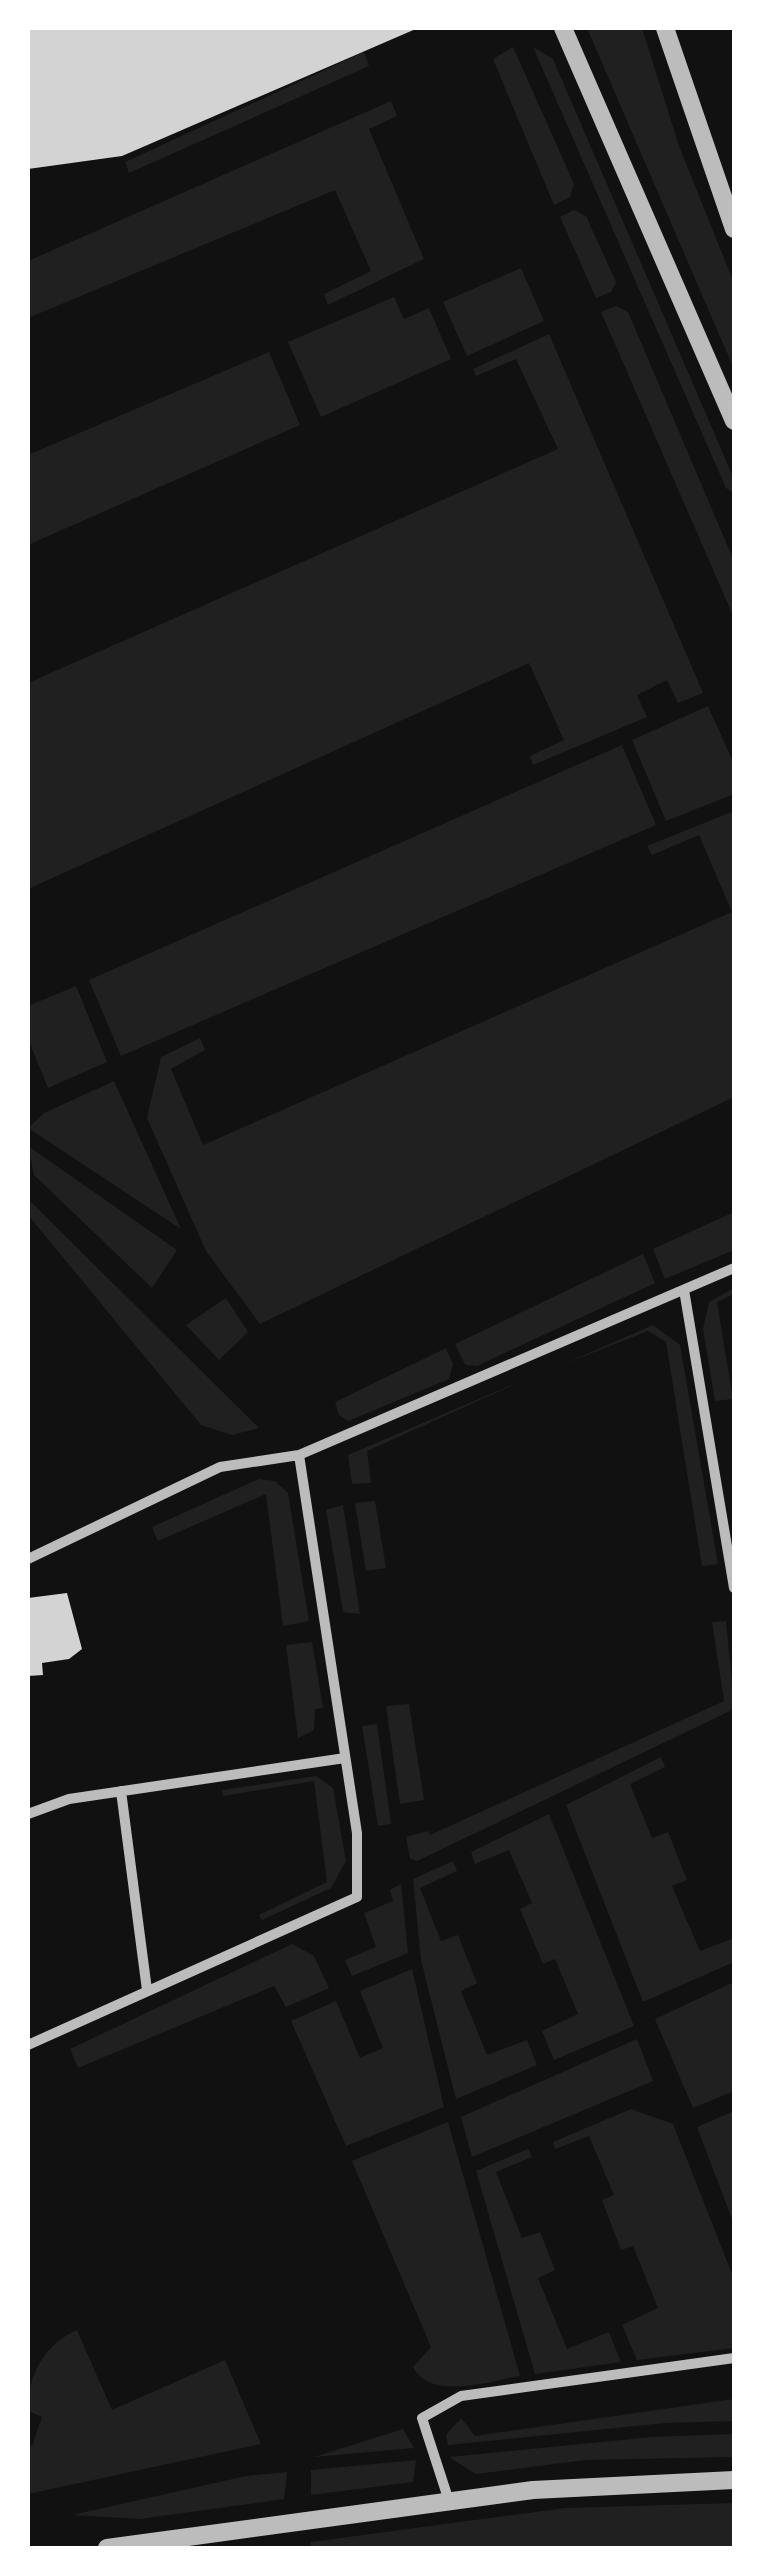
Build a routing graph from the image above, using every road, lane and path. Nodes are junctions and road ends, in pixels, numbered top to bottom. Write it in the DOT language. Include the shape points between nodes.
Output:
graph roads {
  1 [pos="563,28"];
  2 [pos="665,28"];
  3 [pos="734,229"];
  4 [pos="734,421"];
  5 [pos="734,1268"];
  6 [pos="684,1290"];
  7 [pos="299,1455"];
  8 [pos="28,1559"];
  9 [pos="734,1588"];
  10 [pos="345,1758"];
  11 [pos="122,1791"];
  12 [pos="28,1814"];
  13 [pos="147,1990"];
  14 [pos="28,2045"];
  15 [pos="734,2358"];
  16 [pos="734,2480"];
  17 [pos="448,2501"];
  18 [pos="108,2548"];
  1 -- 4 [label="street"];
  2 -- 3 [label="street"];
  5 -- 6 [label="street"];
  6 -- 7 [label="street"];
  6 -- 9 [label="street"];
  7 -- 8 [label="street" via="220,1466"];
  7 -- 10 [label="street"];
  10 -- 11 [label="street"];
  10 -- 13 [label="street" via="357,1833 357,1897"];
  11 -- 12 [label="street"];
  11 -- 13 [label="street"];
  13 -- 14 [label="street"];
  15 -- 17 [label="street" via="461,2396 422,2418"];
  16 -- 17 [label="street" via="603,2483"];
  17 -- 18 [label="street"];
}
